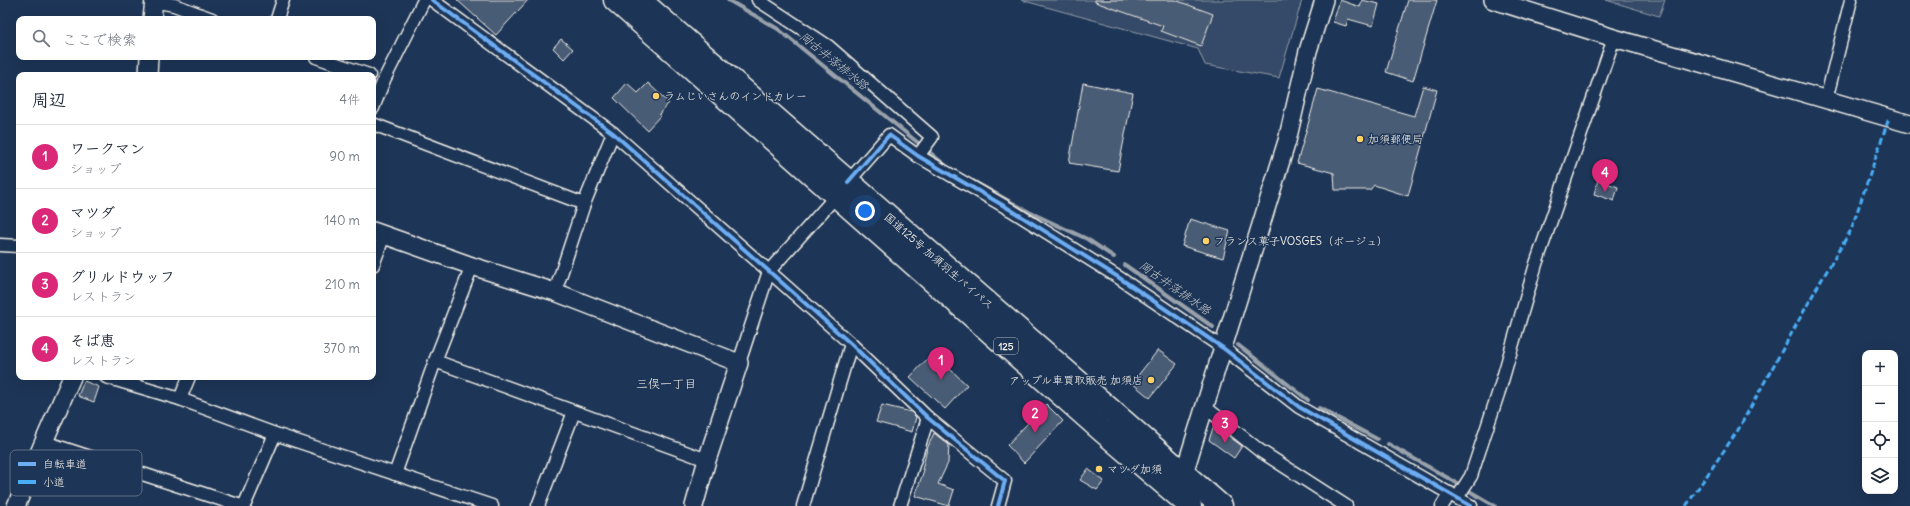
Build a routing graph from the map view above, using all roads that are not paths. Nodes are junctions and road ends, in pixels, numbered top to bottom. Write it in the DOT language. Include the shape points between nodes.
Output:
graph roads {
  1 [pos="283,0"];
  2 [pos="424,0"];
  3 [pos="432,0"];
  4 [pos="615,0"];
  5 [pos="640,0"];
  6 [pos="758,0"];
  7 [pos="1324,0"];
  8 [pos="1492,0"];
  9 [pos="1850,0"];
  10 [pos="153,1"];
  11 [pos="152,16"];
  12 [pos="204,16"];
  13 [pos="278,16"];
  14 [pos="1614,38"];
  15 [pos="149,60"];
  16 [pos="325,60"];
  17 [pos="148,72"];
  18 [pos="360,72"];
  19 [pos="378,78"];
  20 [pos="376,90"];
  21 [pos="1826,100"];
  22 [pos="1910,124"];
  23 [pos="376,125"];
  24 [pos="613,133"];
  25 [pos="923,149"];
  26 [pos="843,189"];
  27 [pos="584,204"];
  28 [pos="378,233"];
  29 [pos="0,246"];
  30 [pos="16,246"];
  31 [pos="376,246"];
  32 [pos="472,266"];
  33 [pos="769,271"];
  34 [pos="555,292"];
  35 [pos="1225,341"];
  36 [pos="851,344"];
  37 [pos="435,361"];
  38 [pos="739,363"];
  39 [pos="71,380"];
  40 [pos="116,380"];
  41 [pos="188,380"];
  42 [pos="180,399"];
  43 [pos="1204,407"];
  44 [pos="574,412"];
  45 [pos="928,418"];
  46 [pos="275,434"];
  47 [pos="44,442"];
  48 [pos="40,450"];
  49 [pos="69,450"];
  50 [pos="707,460"];
  51 [pos="142,474"];
  52 [pos="396,474"];
  53 [pos="1184,474"];
  54 [pos="1459,491"];
  55 [pos="20,496"];
  56 [pos="1180,502"];
  57 [pos="16,506"];
  58 [pos="243,506"];
  59 [pos="491,506"];
  60 [pos="538,506"];
  61 [pos="694,506"];
  62 [pos="803,506"];
  63 [pos="900,506"];
  64 [pos="998,506"];
  65 [pos="1221,506"];
  66 [pos="1346,506"];
  67 [pos="1442,506"];
  68 [pos="1471,506"];
  1 -- 13 [label="street"];
  2 -- 19 [label="street"];
  3 -- 24 [label="street"];
  4 -- 26 [label="highway, 国道125号 加須羽生バイパス / 125"];
  5 -- 26 [label="highway, 国道125号 加須羽生バイパス / 125"];
  6 -- 25 [label="street" via="828,46 932,137"];
  7 -- 35 [label="street" via="1308,51 1287,141"];
  8 -- 14 [label="street"];
  9 -- 21 [label="street"];
  10 -- 11 [label="street"];
  10 -- 12 [label="street" via="174,4"];
  14 -- 21 [label="street"];
  14 -- 54 [label="street" via="1536,264 1471,476"];
  15 -- 17 [label="street"];
  16 -- 18 [label="street"];
  19 -- 20 [label="street"];
  21 -- 22 [label="street"];
  23 -- 27 [label="street"];
  24 -- 27 [label="street"];
  24 -- 33 [label="street"];
  25 -- 26 [label="street" via="889,135"];
  25 -- 35 [label="street" via="1011,210"];
  26 -- 33 [label="street"];
  26 -- 53 [label="highway, 国道125号 加須羽生バイパス / 125"];
  26 -- 56 [label="highway, 国道125号 加須羽生バイパス / 125"];
  27 -- 34 [label="street"];
  28 -- 31 [label="street"];
  28 -- 32 [label="street"];
  29 -- 30 [label="street"];
  32 -- 34 [label="street"];
  32 -- 37 [label="street"];
  33 -- 36 [label="street"];
  33 -- 38 [label="street"];
  34 -- 38 [label="street"];
  35 -- 43 [label="street"];
  35 -- 54 [label="street" via="1299,407"];
  36 -- 45 [label="street"];
  36 -- 62 [label="street"];
  37 -- 44 [label="street"];
  37 -- 52 [label="street"];
  38 -- 50 [label="street"];
  39 -- 47 [label="street"];
  40 -- 42 [label="street"];
  41 -- 42 [label="street"];
  42 -- 46 [label="street"];
  43 -- 53 [label="street"];
  43 -- 66 [label="street" via="1259,450"];
  44 -- 50 [label="street"];
  44 -- 60 [label="street"];
  45 -- 63 [label="street"];
  45 -- 64 [label="street" via="1005,482"];
  46 -- 52 [label="street"];
  46 -- 58 [label="street"];
  47 -- 48 [label="street"];
  47 -- 49 [label="street"];
  50 -- 61 [label="street"];
  51 -- 58 [label="street"];
  52 -- 59 [label="street"];
  53 -- 56 [label="street"];
  53 -- 65 [label="highway, 国道125号 加須羽生バイパス / 125"];
  54 -- 67 [label="street"];
  54 -- 68 [label="street"];
  55 -- 57 [label="street"];
}
